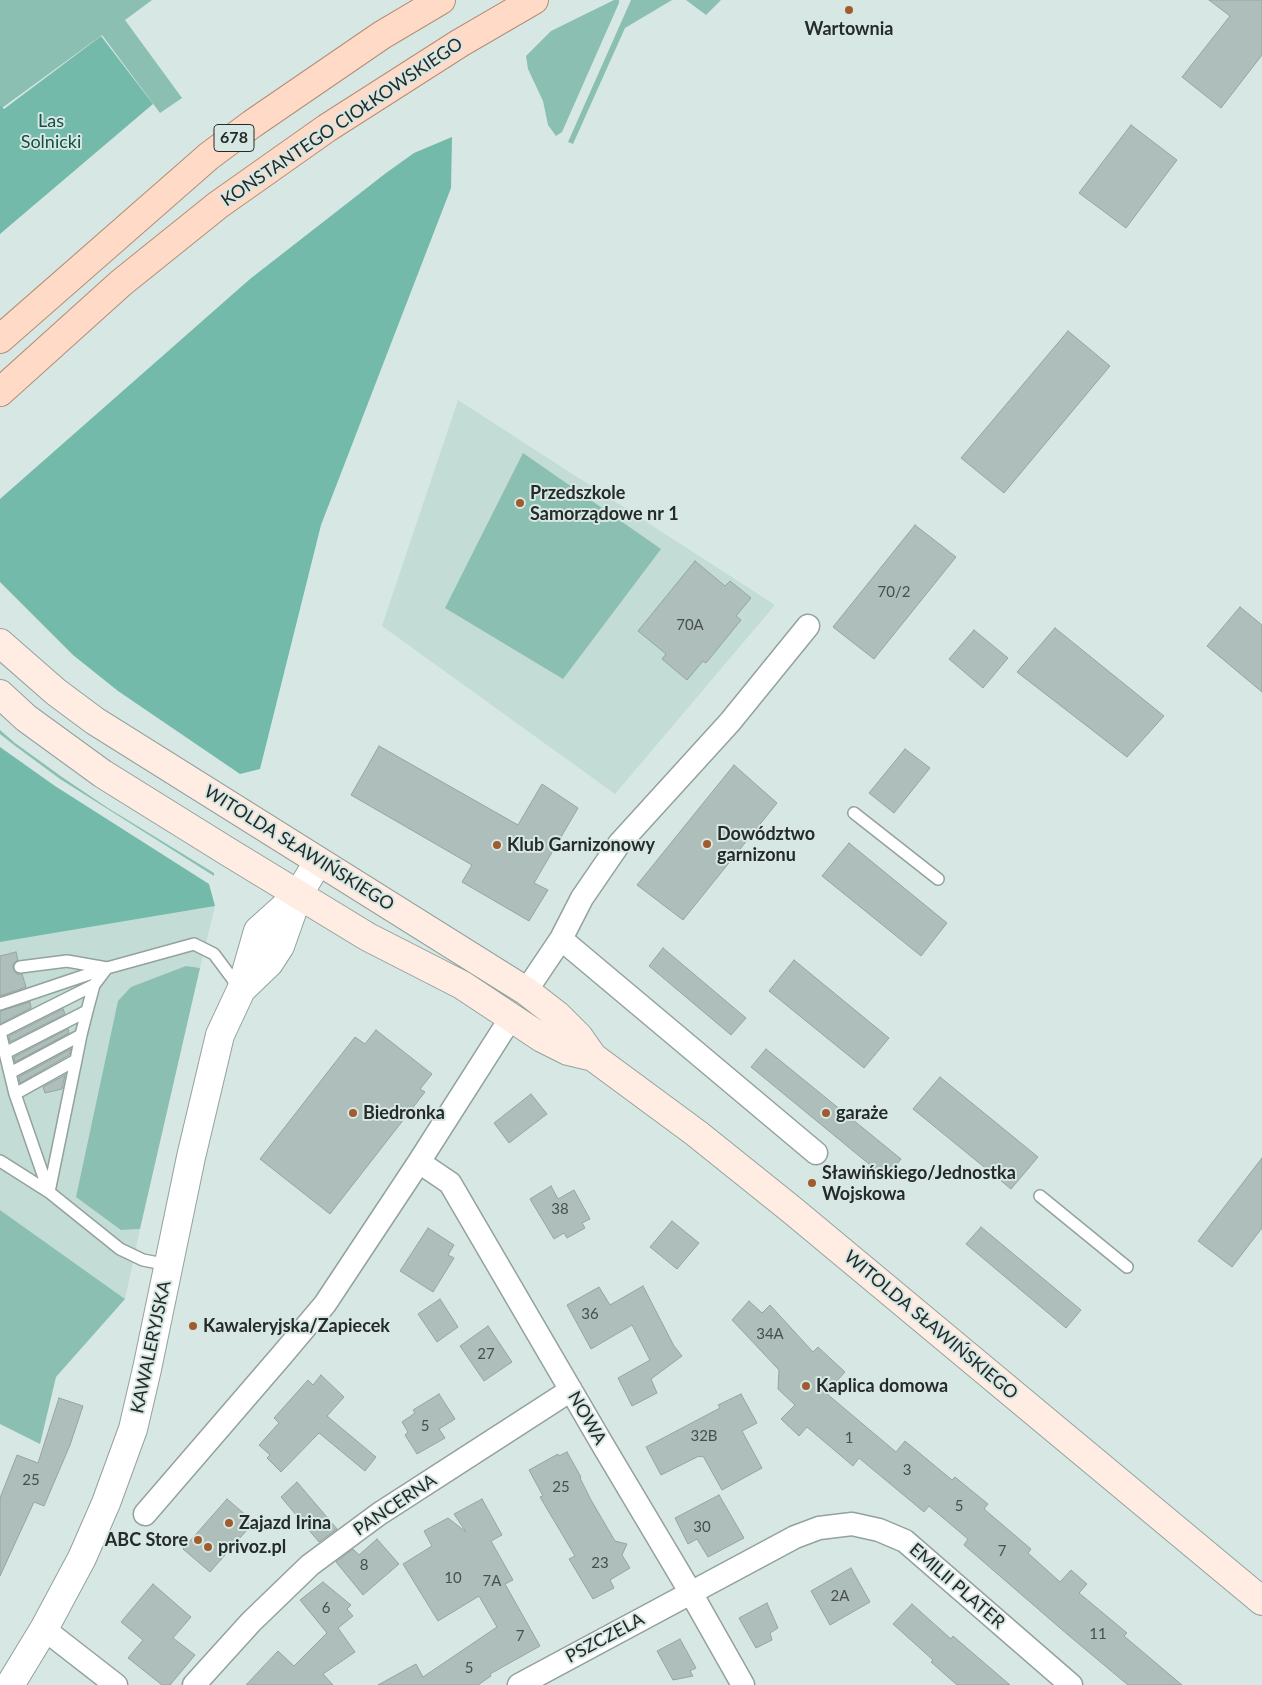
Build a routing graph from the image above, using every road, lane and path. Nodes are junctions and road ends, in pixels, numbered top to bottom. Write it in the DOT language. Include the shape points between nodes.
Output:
graph roads {
  1 [pos="442,0"];
  2 [pos="534,0"];
  3 [pos="96,254"];
  4 [pos="122,283"];
  5 [pos="0,339"];
  6 [pos="0,392"];
  7 [pos="808,626"];
  8 [pos="0,642"];
  9 [pos="0,694"];
  10 [pos="854,813"];
  11 [pos="318,862"];
  12 [pos="938,879"];
  13 [pos="298,895"];
  14 [pos="561,938"];
  15 [pos="20,967"];
  16 [pos="107,968"];
  17 [pos="94,986"];
  18 [pos="241,990"];
  19 [pos="526,991"];
  20 [pos="0,1004"];
  21 [pos="88,1011"];
  22 [pos="512,1016"];
  23 [pos="81,1034"];
  24 [pos="5,1053"];
  25 [pos="593,1057"];
  26 [pos="76,1060"];
  27 [pos="10,1073"];
  28 [pos="15,1094"];
  29 [pos="816,1153"];
  30 [pos="0,1161"];
  31 [pos="419,1162"];
  32 [pos="49,1192"];
  33 [pos="1040,1196"];
  34 [pos="169,1265"];
  35 [pos="1127,1267"];
  36 [pos="571,1390"];
  37 [pos="145,1514"];
  38 [pos="692,1592"];
  39 [pos="1262,1601"];
  40 [pos="44,1629"];
  41 [pos="10,1685"];
  42 [pos="116,1685"];
  43 [pos="194,1685"];
  44 [pos="519,1685"];
  45 [pos="743,1685"];
  46 [pos="1071,1685"];
  1 -- 3 [label="main road, 678" via="382,35 252,124 209,156"];
  2 -- 4 [label="main road, KONSTANTEGO CIOŁKOWSKIEGO / 678" via="327,128 218,204"];
  3 -- 4 [label="main road"];
  3 -- 5 [label="main road, 678"];
  4 -- 6 [label="main road, KONSTANTEGO CIOŁKOWSKIEGO / 678"];
  7 -- 14 [label="street" via="730,722 618,844 582,898"];
  8 -- 11 [label="main road, WITOLDA SŁAWIŃSKIEGO" via="56,692 95,721"];
  9 -- 13 [label="main road, WITOLDA SŁAWIŃSKIEGO" via="26,718 103,774"];
  10 -- 12 [label="lane"];
  11 -- 13 [label="street, KAWALERYJSKA"];
  11 -- 19 [label="main road, WITOLDA SŁAWIŃSKIEGO"];
  13 -- 18 [label="street, KAWALERYJSKA" via="280,946 269,964"];
  13 -- 22 [label="main road, WITOLDA SŁAWIŃSKIEGO"];
  14 -- 19 [label="street"];
  14 -- 29 [label="street"];
  15 -- 16 [label="lane" via="67,961"];
  16 -- 17 [label="lane"];
  16 -- 18 [label="lane" via="194,944 214,954"];
  16 -- 20 [label="lane"];
  17 -- 21 [label="lane"];
  17 -- 24 [label="lane" via="0,1032"];
  18 -- 34 [label="street, KAWALERYJSKA" via="220,1035"];
  19 -- 22 [label="main road"];
  19 -- 25 [label="main road, WITOLDA SŁAWIŃSKIEGO" via="558,1015"];
  21 -- 23 [label="lane"];
  21 -- 24 [label="lane"];
  22 -- 25 [label="main road, WITOLDA SŁAWIŃSKIEGO" via="542,1038 568,1051"];
  22 -- 31 [label="street"];
  23 -- 26 [label="lane"];
  23 -- 27 [label="lane"];
  24 -- 27 [label="lane"];
  25 -- 39 [label="main road, WITOLDA SŁAWIŃSKIEGO" via="696,1133 792,1210"];
  26 -- 28 [label="lane"];
  26 -- 32 [label="lane"];
  27 -- 28 [label="lane"];
  28 -- 32 [label="lane"];
  30 -- 32 [label="lane"];
  31 -- 36 [label="street, NOWA" via="450,1183"];
  31 -- 37 [label="street" via="325,1304"];
  32 -- 34 [label="lane" via="120,1249 143,1260"];
  33 -- 35 [label="lane"];
  34 -- 40 [label="street, KAWALERYJSKA" via="133,1429 82,1558"];
  36 -- 38 [label="street, NOWA"];
  36 -- 43 [label="street, PANCERNA" via="379,1514 310,1565 251,1622"];
  38 -- 44 [label="street, PSZCZELA"];
  38 -- 45 [label="street, NOWA"];
  38 -- 46 [label="street, EMILII PLATER" via="794,1537 819,1528 852,1524 879,1530 905,1541"];
  40 -- 41 [label="street, KAWALERYJSKA"];
  40 -- 42 [label="street"];
}
